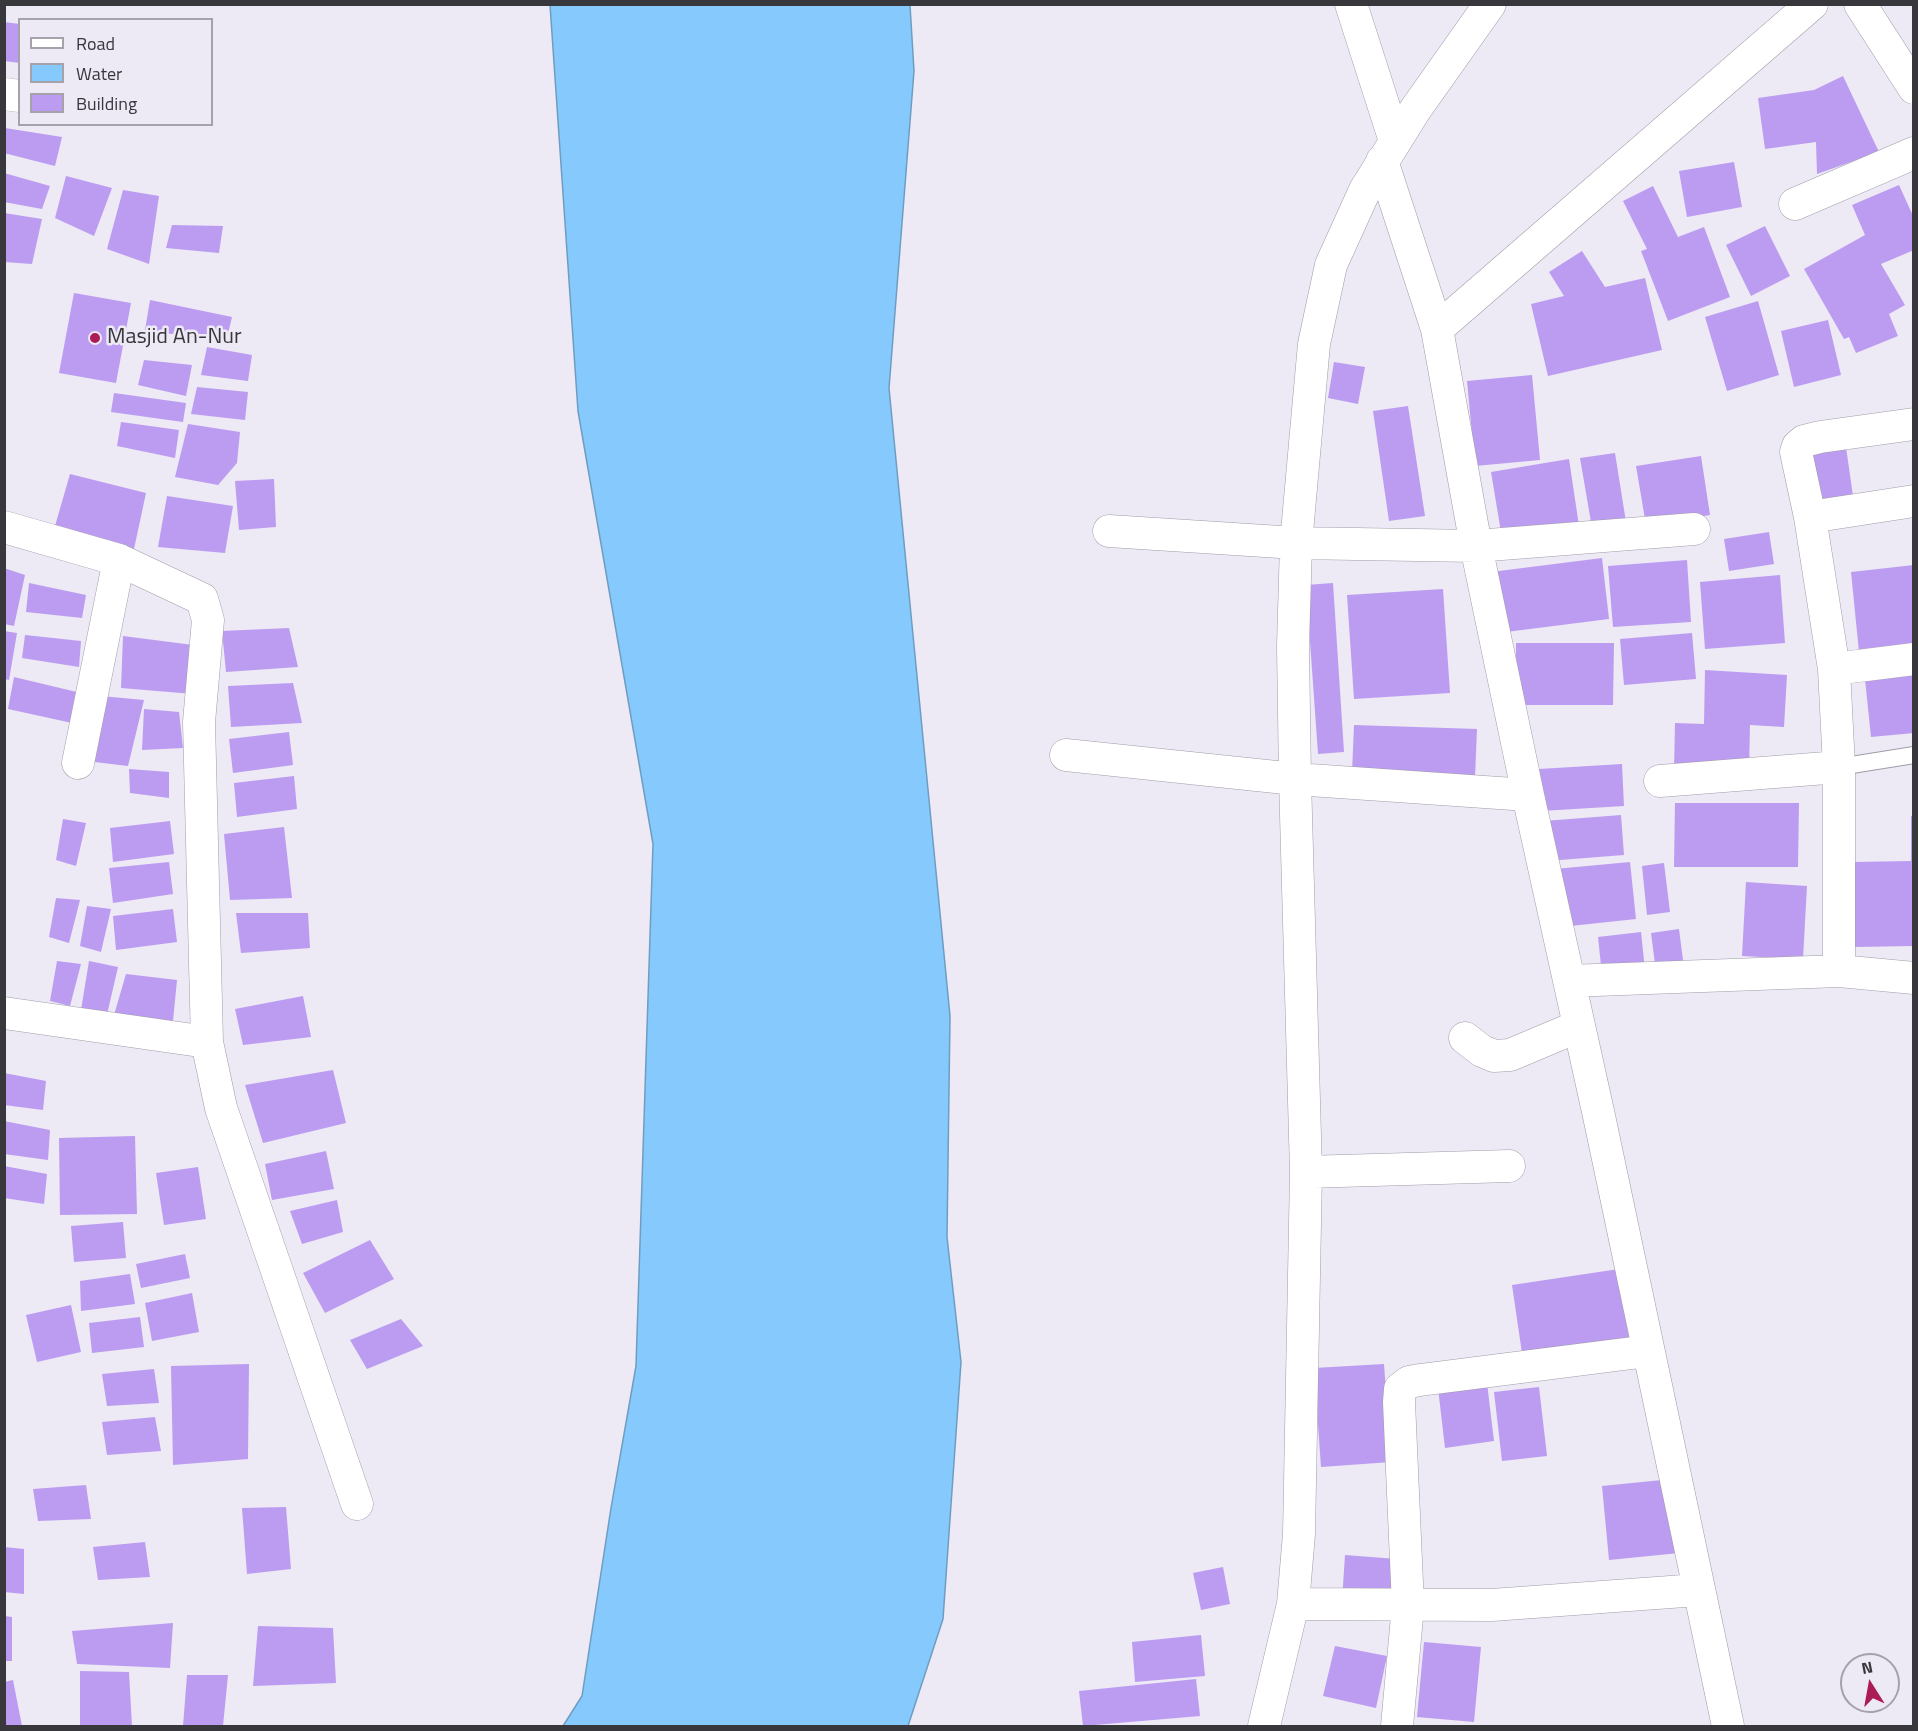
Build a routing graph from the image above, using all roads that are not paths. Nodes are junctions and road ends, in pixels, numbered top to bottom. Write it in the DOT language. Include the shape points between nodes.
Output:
graph roads {
  1 [pos="1351,4"];
  2 [pos="1490,4"];
  3 [pos="1812,4"];
  4 [pos="1860,4"];
  5 [pos="1914,88"];
  6 [pos="1388,151"];
  7 [pos="1914,153"];
  8 [pos="1795,204"];
  9 [pos="1437,329"];
  10 [pos="1914,424"];
  11 [pos="1914,501"];
  12 [pos="1810,517"];
  13 [pos="4,527"];
  14 [pos="1694,529"];
  15 [pos="1108,531"];
  16 [pos="1296,543"];
  17 [pos="1476,546"];
  18 [pos="119,560"];
  19 [pos="1914,658"];
  20 [pos="1834,669"];
  21 [pos="1066,755"];
  22 [pos="1914,755"];
  23 [pos="78,763"];
  24 [pos="1839,767"];
  25 [pos="1295,779"];
  26 [pos="1660,781"];
  27 [pos="1528,795"];
  28 [pos="1839,971"];
  29 [pos="1914,978"];
  30 [pos="1569,981"];
  31 [pos="4,1013"];
  32 [pos="1579,1026"];
  33 [pos="1465,1038"];
  34 [pos="207,1042"];
  35 [pos="1509,1166"];
  36 [pos="1306,1173"];
  37 [pos="1648,1351"];
  38 [pos="357,1504"];
  39 [pos="1698,1590"];
  40 [pos="1293,1604"];
  41 [pos="1408,1606"];
  42 [pos="1264,1726"];
  43 [pos="1397,1726"];
  44 [pos="1728,1726"];
  1 -- 6 [label="street"];
  2 -- 6 [label="street"];
  3 -- 9 [label="street"];
  4 -- 5 [label="street"];
  6 -- 9 [label="street"];
  6 -- 16 [label="street" via="1365,190 1331,265 1314,344"];
  7 -- 8 [label="street"];
  9 -- 17 [label="street"];
  10 -- 12 [label="street" via="1820,437 1798,446"];
  11 -- 12 [label="street"];
  12 -- 20 [label="street"];
  13 -- 18 [label="street"];
  14 -- 17 [label="street"];
  15 -- 16 [label="street"];
  16 -- 17 [label="street"];
  16 -- 25 [label="street"];
  17 -- 27 [label="street"];
  18 -- 23 [label="street"];
  18 -- 34 [label="street" via="201,599 208,620 199,722"];
  19 -- 20 [label="street"];
  20 -- 24 [label="street"];
  21 -- 25 [label="street"];
  22 -- 24 [label="lane"];
  24 -- 26 [label="street"];
  24 -- 28 [label="street"];
  25 -- 27 [label="street"];
  25 -- 36 [label="street"];
  27 -- 30 [label="street"];
  28 -- 29 [label="street"];
  28 -- 30 [label="street"];
  30 -- 32 [label="street"];
  31 -- 34 [label="street"];
  32 -- 33 [label="street" via="1510,1054 1494,1056"];
  32 -- 37 [label="street"];
  34 -- 38 [label="street" via="221,1108"];
  35 -- 36 [label="street"];
  36 -- 40 [label="street" via="1299,1534"];
  37 -- 39 [label="street"];
  37 -- 41 [label="street" via="1420,1380 1400,1389"];
  39 -- 41 [label="street" via="1492,1605"];
  39 -- 44 [label="street"];
  40 -- 41 [label="street"];
  40 -- 42 [label="street"];
  41 -- 43 [label="street"];
}
